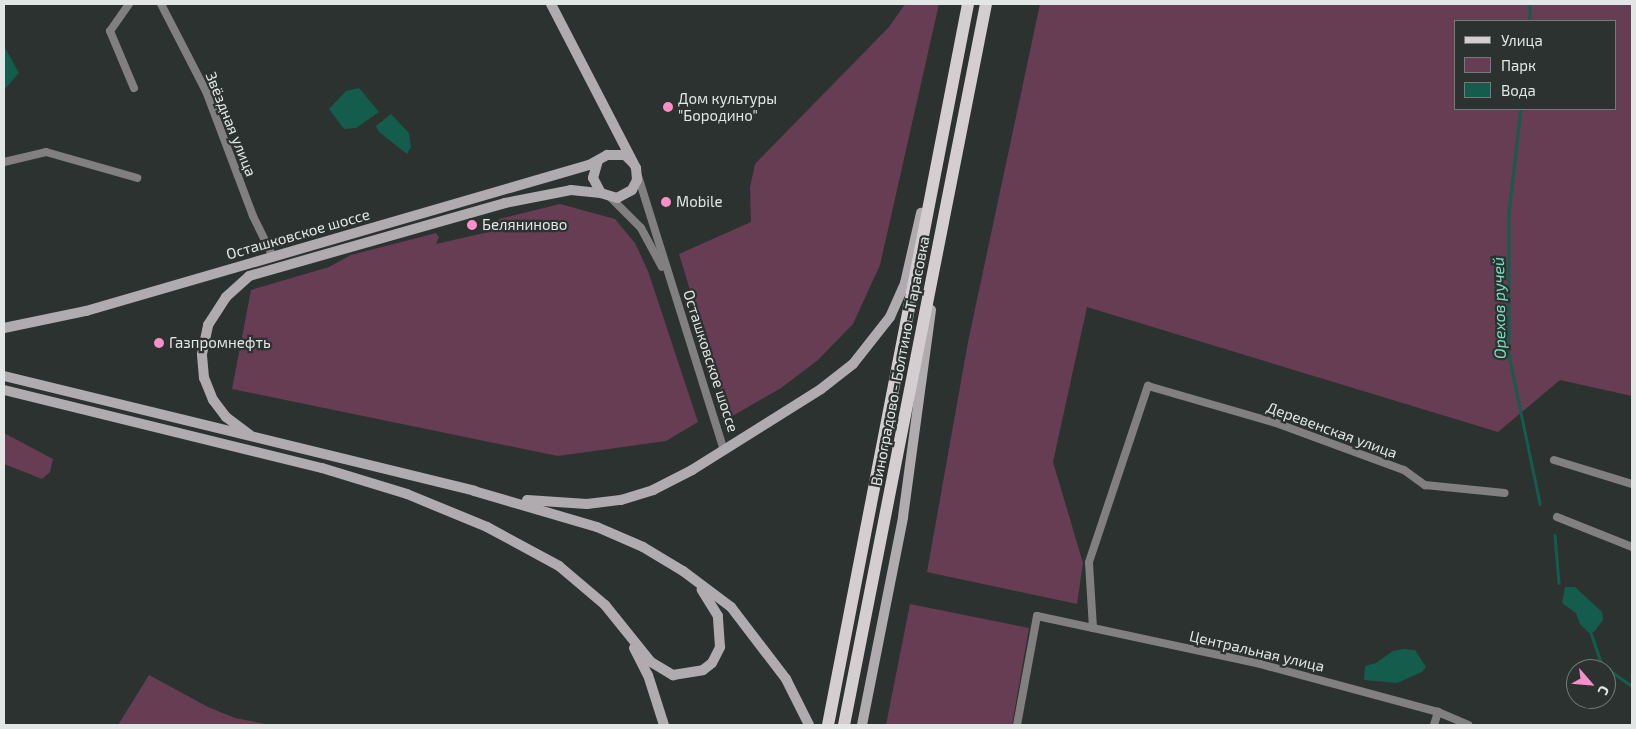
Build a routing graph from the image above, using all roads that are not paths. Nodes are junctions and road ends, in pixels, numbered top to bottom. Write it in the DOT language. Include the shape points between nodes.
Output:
graph roads {
  1 [pos="129,4"];
  2 [pos="161,4"];
  3 [pos="552,4"];
  4 [pos="968,4"];
  5 [pos="986,4"];
  6 [pos="134,88"];
  7 [pos="944,118"];
  8 [pos="615,131"];
  9 [pos="607,155"];
  10 [pos="598,161"];
  11 [pos="4,162"];
  12 [pos="633,163"];
  13 [pos="637,174"];
  14 [pos="136,178"];
  15 [pos="600,193"];
  16 [pos="611,198"];
  17 [pos="939,248"];
  18 [pos="272,257"];
  19 [pos="668,280"];
  20 [pos="4,328"];
  21 [pos="4,376"];
  22 [pos="4,390"];
  23 [pos="253,438"];
  24 [pos="724,451"];
  25 [pos="1554,460"];
  26 [pos="1632,484"];
  27 [pos="1505,493"];
  28 [pos="494,496"];
  29 [pos="1557,517"];
  30 [pos="1632,547"];
  31 [pos="683,572"];
  32 [pos="1093,628"];
  33 [pos="626,631"];
  34 [pos="1438,712"];
  35 [pos="664,725"];
  36 [pos="809,725"];
  37 [pos="828,725"];
  38 [pos="844,725"];
  39 [pos="862,725"];
  40 [pos="1017,725"];
  41 [pos="1434,725"];
  42 [pos="1468,725"];
  1 -- 6 [label="street" via="110,31"];
  2 -- 18 [label="street, Звёздная улица" via="206,91 252,216"];
  3 -- 8 [label="main road, Осташковское шоссе" via="582,58"];
  4 -- 7 [label="main road, Виноградово - Болтино - Тарасовка"];
  5 -- 17 [label="main road, Виноградово - Болтино - Тарасовка"];
  7 -- 24 [label="main road" via="905,283 890,317 853,364 821,389"];
  7 -- 37 [label="main road, Виноградово - Болтино - Тарасовка"];
  8 -- 9 [label="main road" via="614,145"];
  8 -- 12 [label="main road, Осташковское шоссе"];
  9 -- 10 [label="main road, Осташковское шоссе"];
  9 -- 12 [label="main road" via="625,155"];
  10 -- 15 [label="main road" via="593,178"];
  10 -- 18 [label="main road, Осташковское шоссе"];
  11 -- 14 [label="street" via="46,152"];
  12 -- 13 [label="main road, Осташковское шоссе"];
  13 -- 16 [label="main road" via="632,190 623,197"];
  13 -- 19 [label="street, Осташковское шоссе"];
  15 -- 16 [label="main road, Осташковское шоссе"];
  15 -- 23 [label="main road, Осташковское шоссе" via="571,190 505,203 248,276 226,298 208,325 202,354 204,378 213,400 226,417"];
  16 -- 19 [label="street, Осташковское шоссе" via="641,228"];
  17 -- 38 [label="main road, Виноградово - Болтино - Тарасовка"];
  17 -- 39 [label="main road" via="903,517"];
  18 -- 20 [label="main road, Осташковское шоссе" via="86,311"];
  19 -- 24 [label="street, Осташковское шоссе"];
  21 -- 23 [label="main road"];
  22 -- 33 [label="main road" via="322,468 407,494 486,527 559,566 606,605"];
  23 -- 28 [label="main road"];
  24 -- 28 [label="main road" via="653,490 621,500 570,504"];
  25 -- 26 [label="street"];
  27 -- 32 [label="street, Деревенская улица" via="1425,484 1404,470 1285,426 1148,386 1090,562"];
  28 -- 31 [label="main road" via="596,527 643,547"];
  29 -- 30 [label="street"];
  31 -- 33 [label="main road" via="706,594 718,616 720,647 712,663 703,670 674,675 651,662"];
  31 -- 36 [label="main road" via="731,607 786,679"];
  32 -- 34 [label="street, Центральная улица" via="1260,664"];
  32 -- 40 [label="street, Центральная улица" via="1037,616"];
  33 -- 35 [label="main road" via="648,675"];
  34 -- 41 [label="street"];
  34 -- 42 [label="street, Центральная улица"];
}
